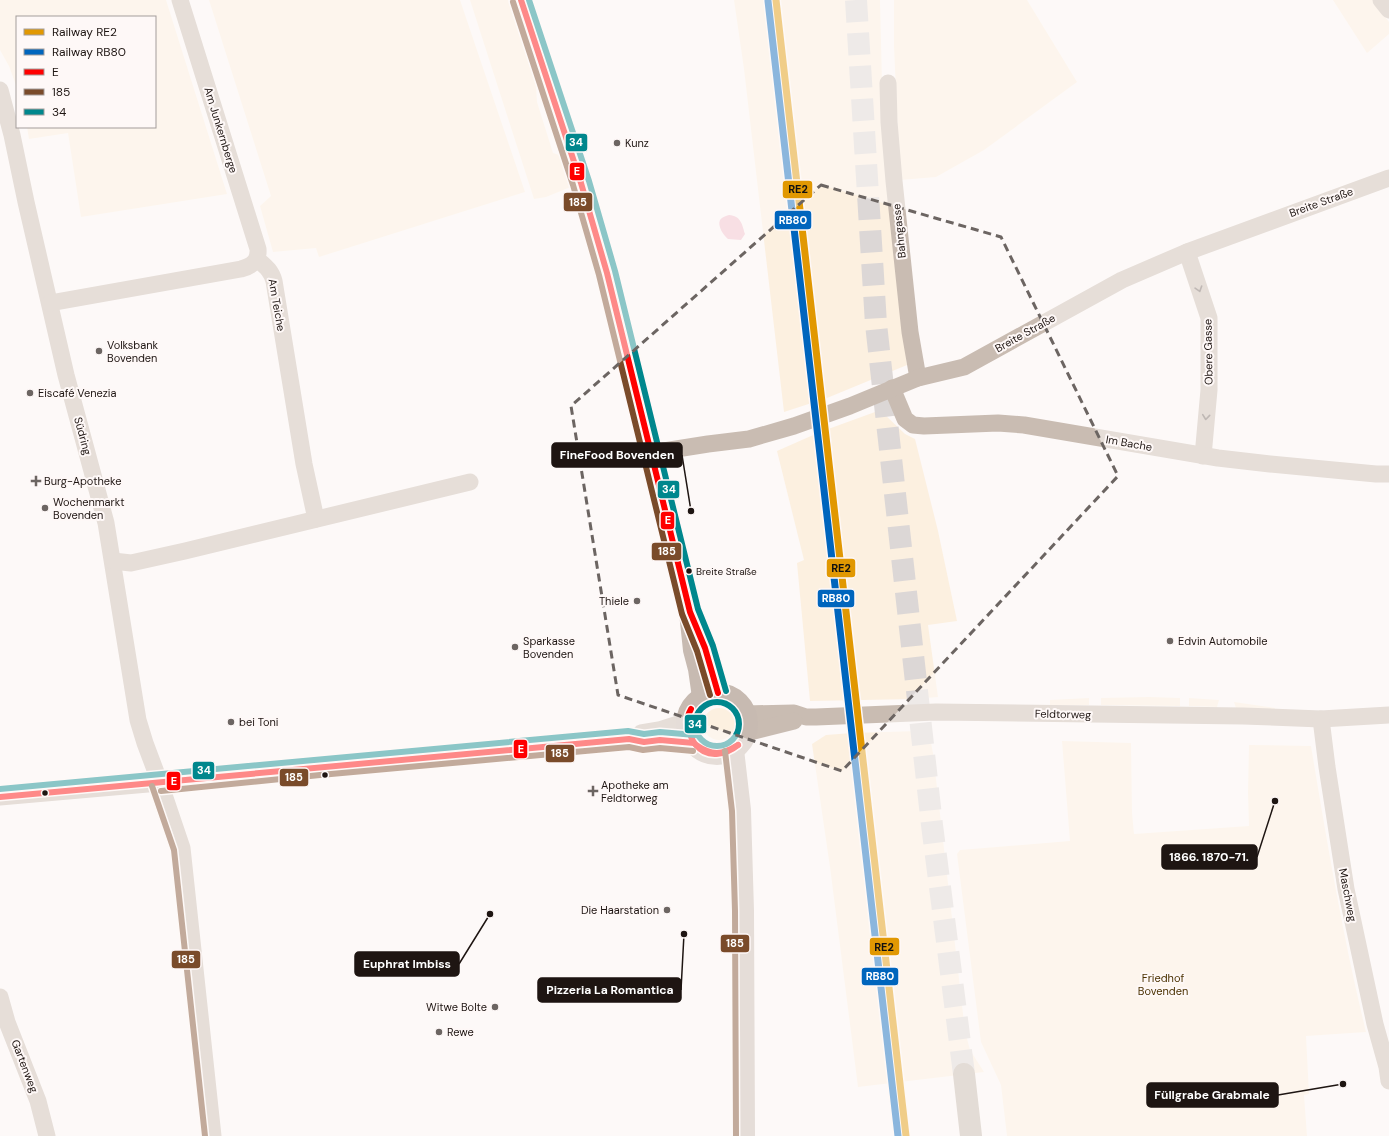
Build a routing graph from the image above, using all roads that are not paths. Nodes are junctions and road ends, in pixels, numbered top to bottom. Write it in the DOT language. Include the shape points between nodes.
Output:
graph roads {
  1 [pos="180,0"];
  2 [pos="521,0"];
  3 [pos="1381,0"];
  4 [pos="1389,10"];
  5 [pos="888,83"];
  6 [pos="0,90"];
  7 [pos="6,136"];
  8 [pos="1389,178"];
  9 [pos="1187,252"];
  10 [pos="257,259"];
  11 [pos="50,303"];
  12 [pos="918,378"];
  13 [pos="892,388"];
  14 [pos="651,453"];
  15 [pos="1203,456"];
  16 [pos="1389,474"];
  17 [pos="470,482"];
  18 [pos="316,519"];
  19 [pos="113,561"];
  20 [pos="710,695"];
  21 [pos="1389,715"];
  22 [pos="1321,719"];
  23 [pos="686,721"];
  24 [pos="735,738"];
  25 [pos="629,739"];
  26 [pos="694,743"];
  27 [pos="160,782"];
  28 [pos="0,797"];
  29 [pos="0,997"];
  30 [pos="1388,1072"];
  31 [pos="964,1074"];
  32 [pos="47,1136"];
  33 [pos="213,1136"];
  34 [pos="744,1136"];
  35 [pos="971,1136"];
  1 -- 10 [label="street, Am Junkernberge" via="258,249"];
  2 -- 14 [label="street" via="581,183 607,273"];
  3 -- 4 [label="street"];
  5 -- 12 [label="street, Bahngasse" via="897,212 910,332"];
  6 -- 7 [label="street, Südring"];
  7 -- 11 [label="street, Südring" via="26,202"];
  8 -- 9 [label="street, Breite Straße"];
  9 -- 12 [label="street, Breite Straße" via="1122,280 964,366"];
  9 -- 15 [label="street, Obere Gasse, one-way" via="1209,318 1209,390"];
  10 -- 11 [label="street" via="251,266 241,270"];
  10 -- 18 [label="street, Am Teiche" via="267,267 274,281 304,464"];
  11 -- 19 [label="street, Südring" via="66,375 102,506"];
  12 -- 13 [label="street, Breite Straße"];
  13 -- 14 [label="street, Breite Straße" via="794,426 749,439"];
  13 -- 15 [label="street, Im Bache" via="905,419 913,425 1024,425"];
  14 -- 20 [label="street" via="690,612 705,648"];
  15 -- 16 [label="street, Im Bache"];
  17 -- 18 [label="street"];
  18 -- 19 [label="street" via="131,563"];
  19 -- 27 [label="street, Südring" via="138,720"];
  20 -- 23 [label="street" via="694,703"];
  20 -- 24 [label="street" via="727,695 736,699 742,706"];
  21 -- 22 [label="street, Feldtorweg"];
  22 -- 24 [label="street, Feldtorweg" via="943,712 806,716"];
  22 -- 30 [label="street, Maschweg" via="1346,889"];
  23 -- 25 [label="street" via="659,730 643,732"];
  23 -- 26 [label="street" via="688,733"];
  24 -- 26 [label="street" via="707,752"];
  24 -- 34 [label="street" via="743,919"];
  25 -- 26 [label="street" via="644,742 660,740"];
  25 -- 27 [label="street"];
  27 -- 28 [label="street"];
  27 -- 33 [label="street, Südring" via="182,848"];
  29 -- 32 [label="street, Gartenweg" via="7,1022 38,1101"];
  31 -- 35 [label="highway"];
}
